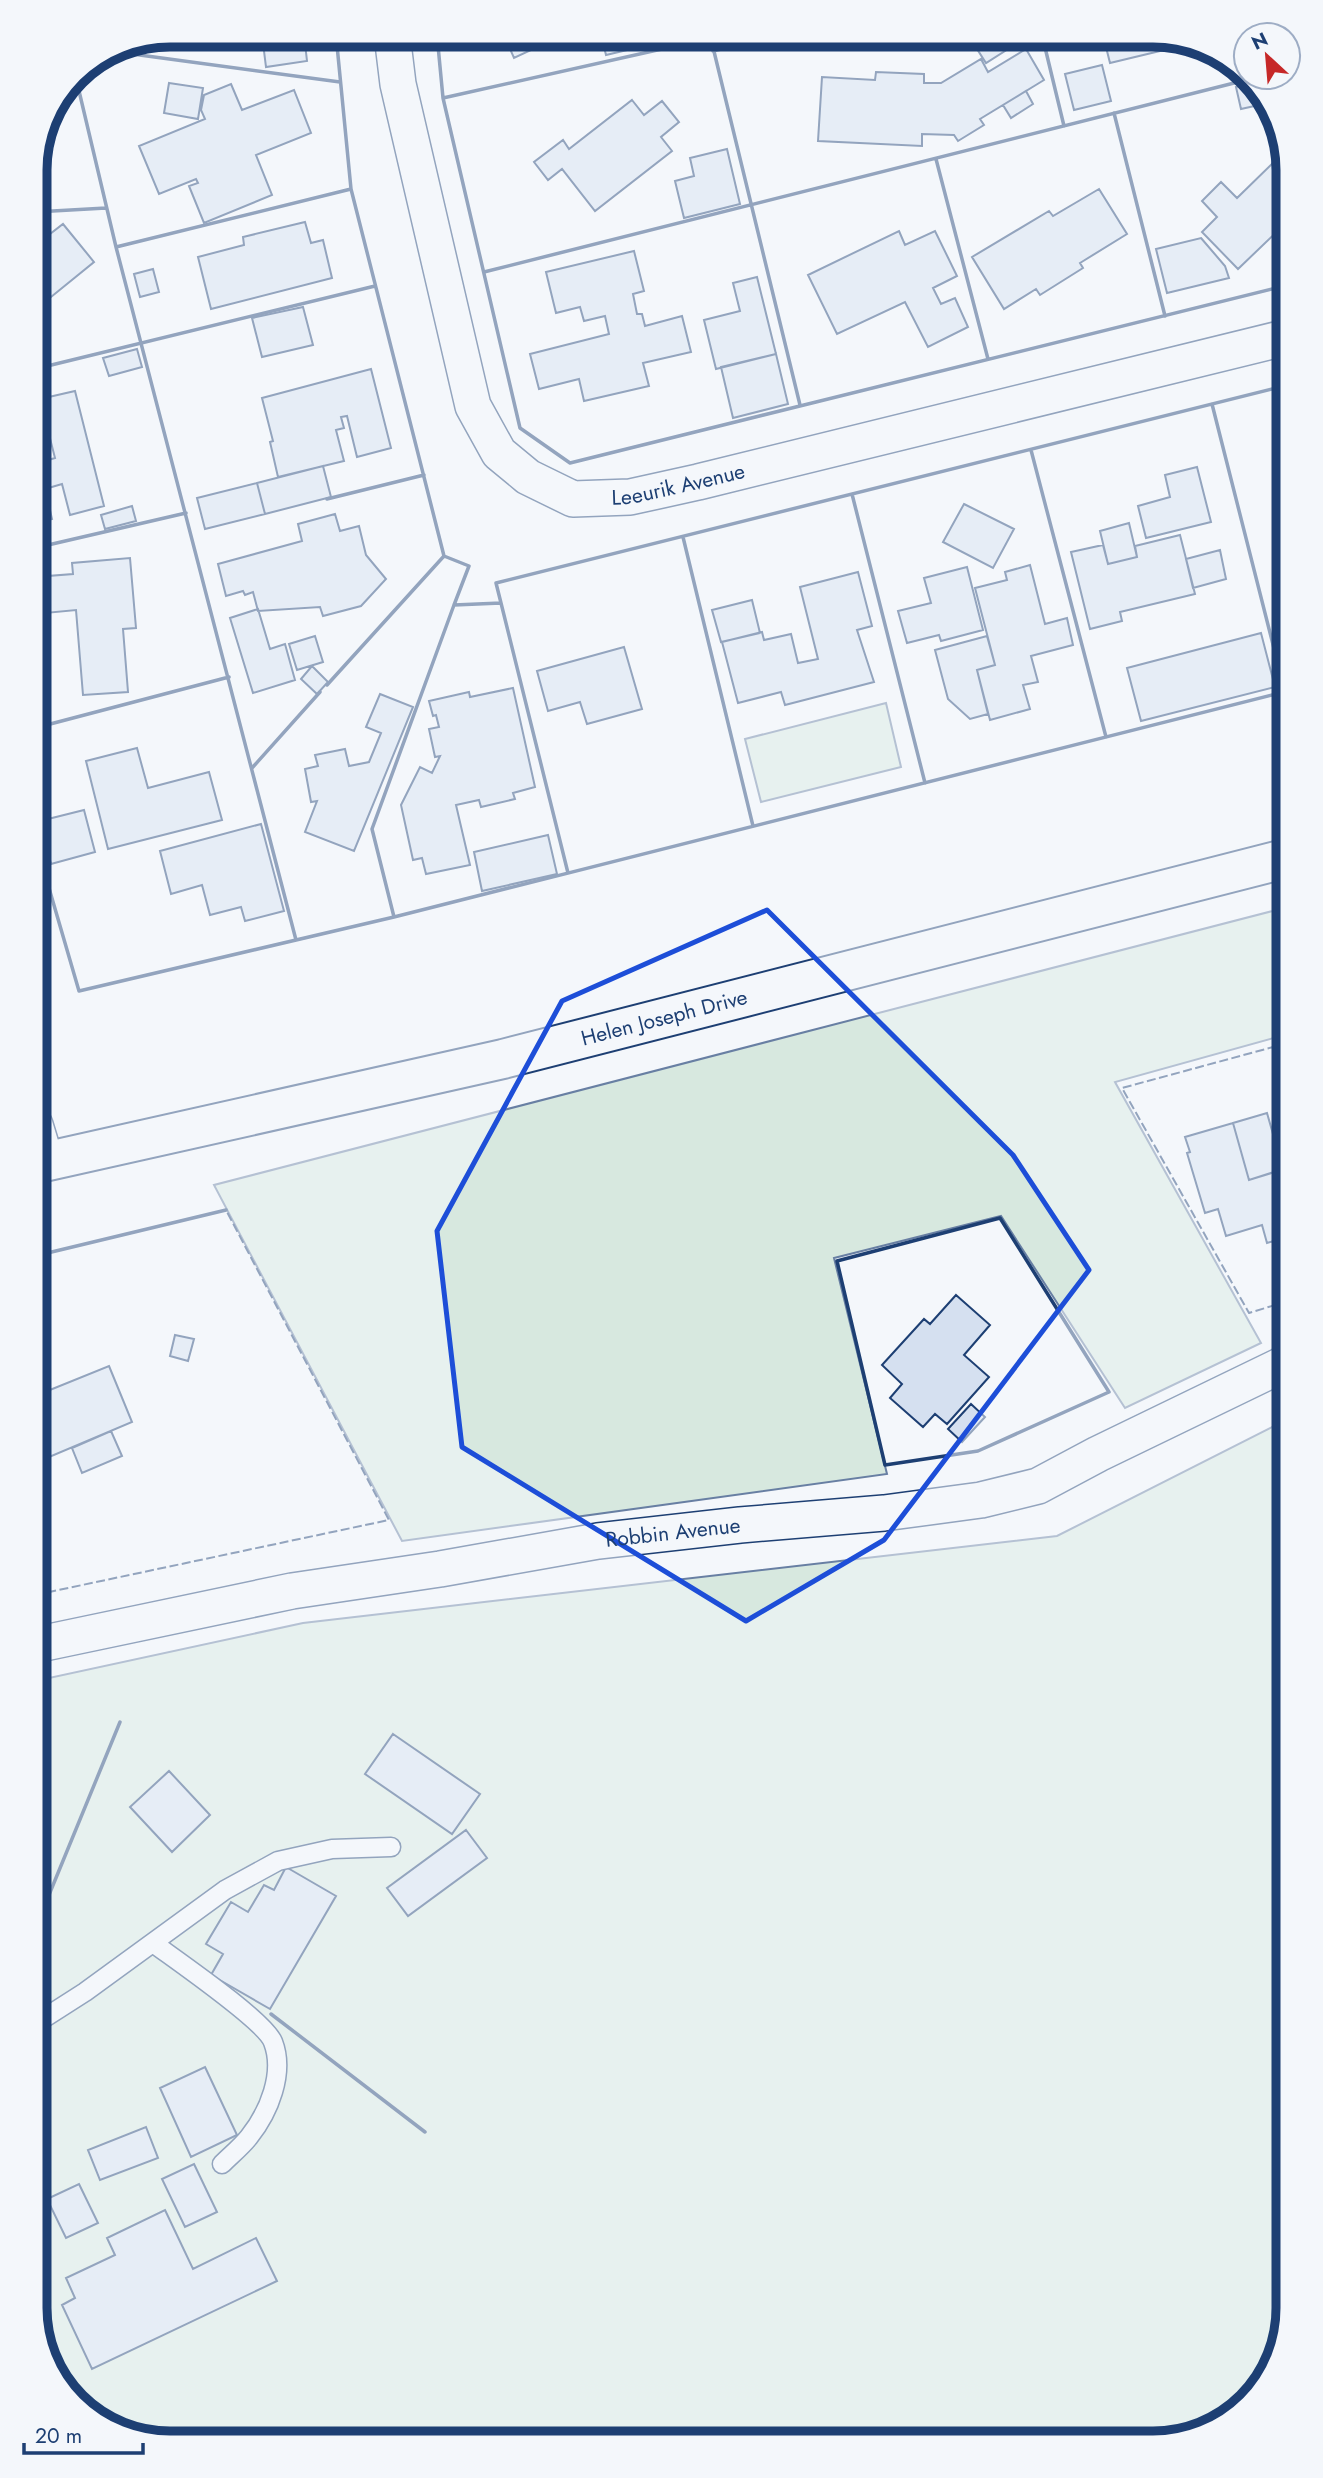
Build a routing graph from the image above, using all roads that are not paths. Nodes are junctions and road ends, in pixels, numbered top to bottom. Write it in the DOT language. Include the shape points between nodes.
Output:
graph roads {
  1 [pos="394,48"];
  2 [pos="1276,340"];
  3 [pos="1276,861"];
  4 [pos="48,1161"];
  5 [pos="1276,1368"];
  6 [pos="47,1642"];
  7 [pos="391,1847"];
  8 [pos="153,1943"];
  9 [pos="47,2016"];
  10 [pos="222,2164"];
  1 -- 2 [label="street, Leeurik Avenue" via="473,406 499,453 528,477 573,499 629,496 698,482"];
  3 -- 4 [label="street, Helen Joseph Drive" via="503,1059"];
  5 -- 6 [label="street, Robbin Avenue" via="1038,1486 981,1500 598,1541 292,1591"];
  7 -- 8 [label="lane" via="332,1849 278,1861 225,1890"];
  8 -- 9 [label="lane"];
  8 -- 10 [label="lane" via="248,2014 273,2040 279,2070 268,2105 250,2136"];
}
